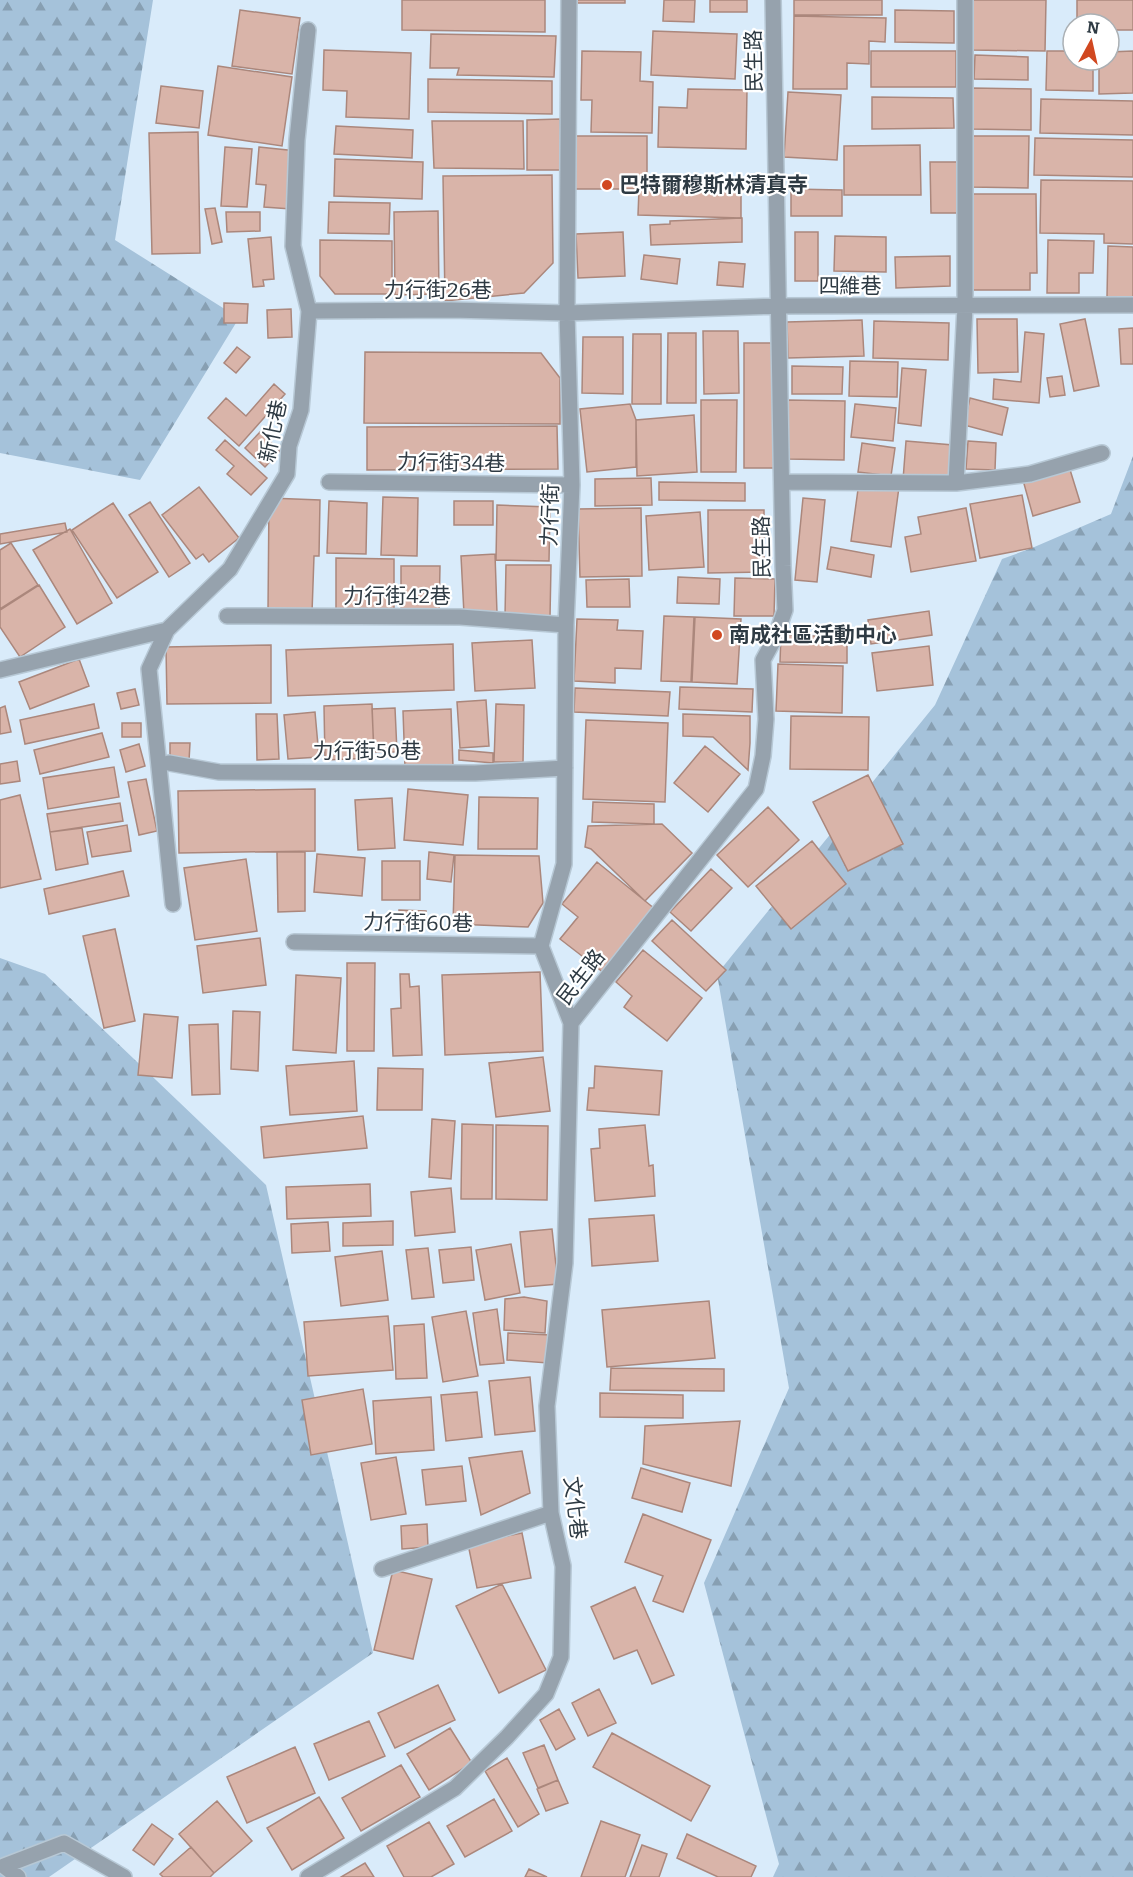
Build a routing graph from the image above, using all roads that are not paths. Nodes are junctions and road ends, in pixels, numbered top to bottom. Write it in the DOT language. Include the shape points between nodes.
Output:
graph roads {
  1 [pos="569,0"];
  2 [pos="774,0"];
  3 [pos="965,0"];
  4 [pos="308,30"];
  5 [pos="1133,305"];
  6 [pos="780,306"];
  7 [pos="964,307"];
  8 [pos="309,311"];
  9 [pos="567,313"];
  10 [pos="1102,453"];
  11 [pos="330,482"];
  12 [pos="783,482"];
  13 [pos="956,483"];
  14 [pos="572,485"];
  15 [pos="227,616"];
  16 [pos="566,626"];
  17 [pos="166,630"];
  18 [pos="0,670"];
  19 [pos="169,763"];
  20 [pos="565,768"];
  21 [pos="173,904"];
  22 [pos="294,942"];
  23 [pos="541,946"];
  24 [pos="570,1023"];
  25 [pos="551,1513"];
  26 [pos="382,1569"];
  27 [pos="18,1877"];
  28 [pos="124,1877"];
  29 [pos="308,1877"];
  1 -- 9 [label="street, 力行街"];
  2 -- 6 [label="street, 民生路"];
  3 -- 7 [label="street"];
  4 -- 8 [label="street, 新化巷" via="297,140 293,246"];
  5 -- 7 [label="street, 四維巷"];
  6 -- 7 [label="street, 四維巷"];
  6 -- 9 [label="street, 四維巷"];
  6 -- 12 [label="street, 民生路"];
  7 -- 13 [label="street"];
  8 -- 9 [label="street, 力行街26巷" via="451,309"];
  8 -- 17 [label="street, 新化巷" via="301,410 290,446 287,474 230,569"];
  9 -- 14 [label="street, 力行街"];
  10 -- 13 [label="street" via="1030,474"];
  11 -- 14 [label="street, 力行街34巷"];
  12 -- 13 [label="street"];
  12 -- 24 [label="street, 民生路" via="785,610 763,660 766,719 756,789"];
  14 -- 16 [label="street, 力行街"];
  15 -- 16 [label="street, 力行街42巷" via="460,617"];
  16 -- 20 [label="street, 力行街"];
  17 -- 18 [label="street"];
  17 -- 21 [label="street" via="149,669"];
  19 -- 20 [label="street, 力行街50巷" via="219,772"];
  20 -- 23 [label="street, 力行街" via="564,864"];
  22 -- 23 [label="street, 力行街60巷"];
  23 -- 24 [label="street"];
  24 -- 25 [label="street, 文化巷" via="565,1263 547,1406"];
  25 -- 26 [label="street"];
  25 -- 29 [label="street, 文化巷" via="563,1566 561,1657 546,1694 455,1788"];
  27 -- 28 [label="street" via="4,1866 64,1843"];
}
